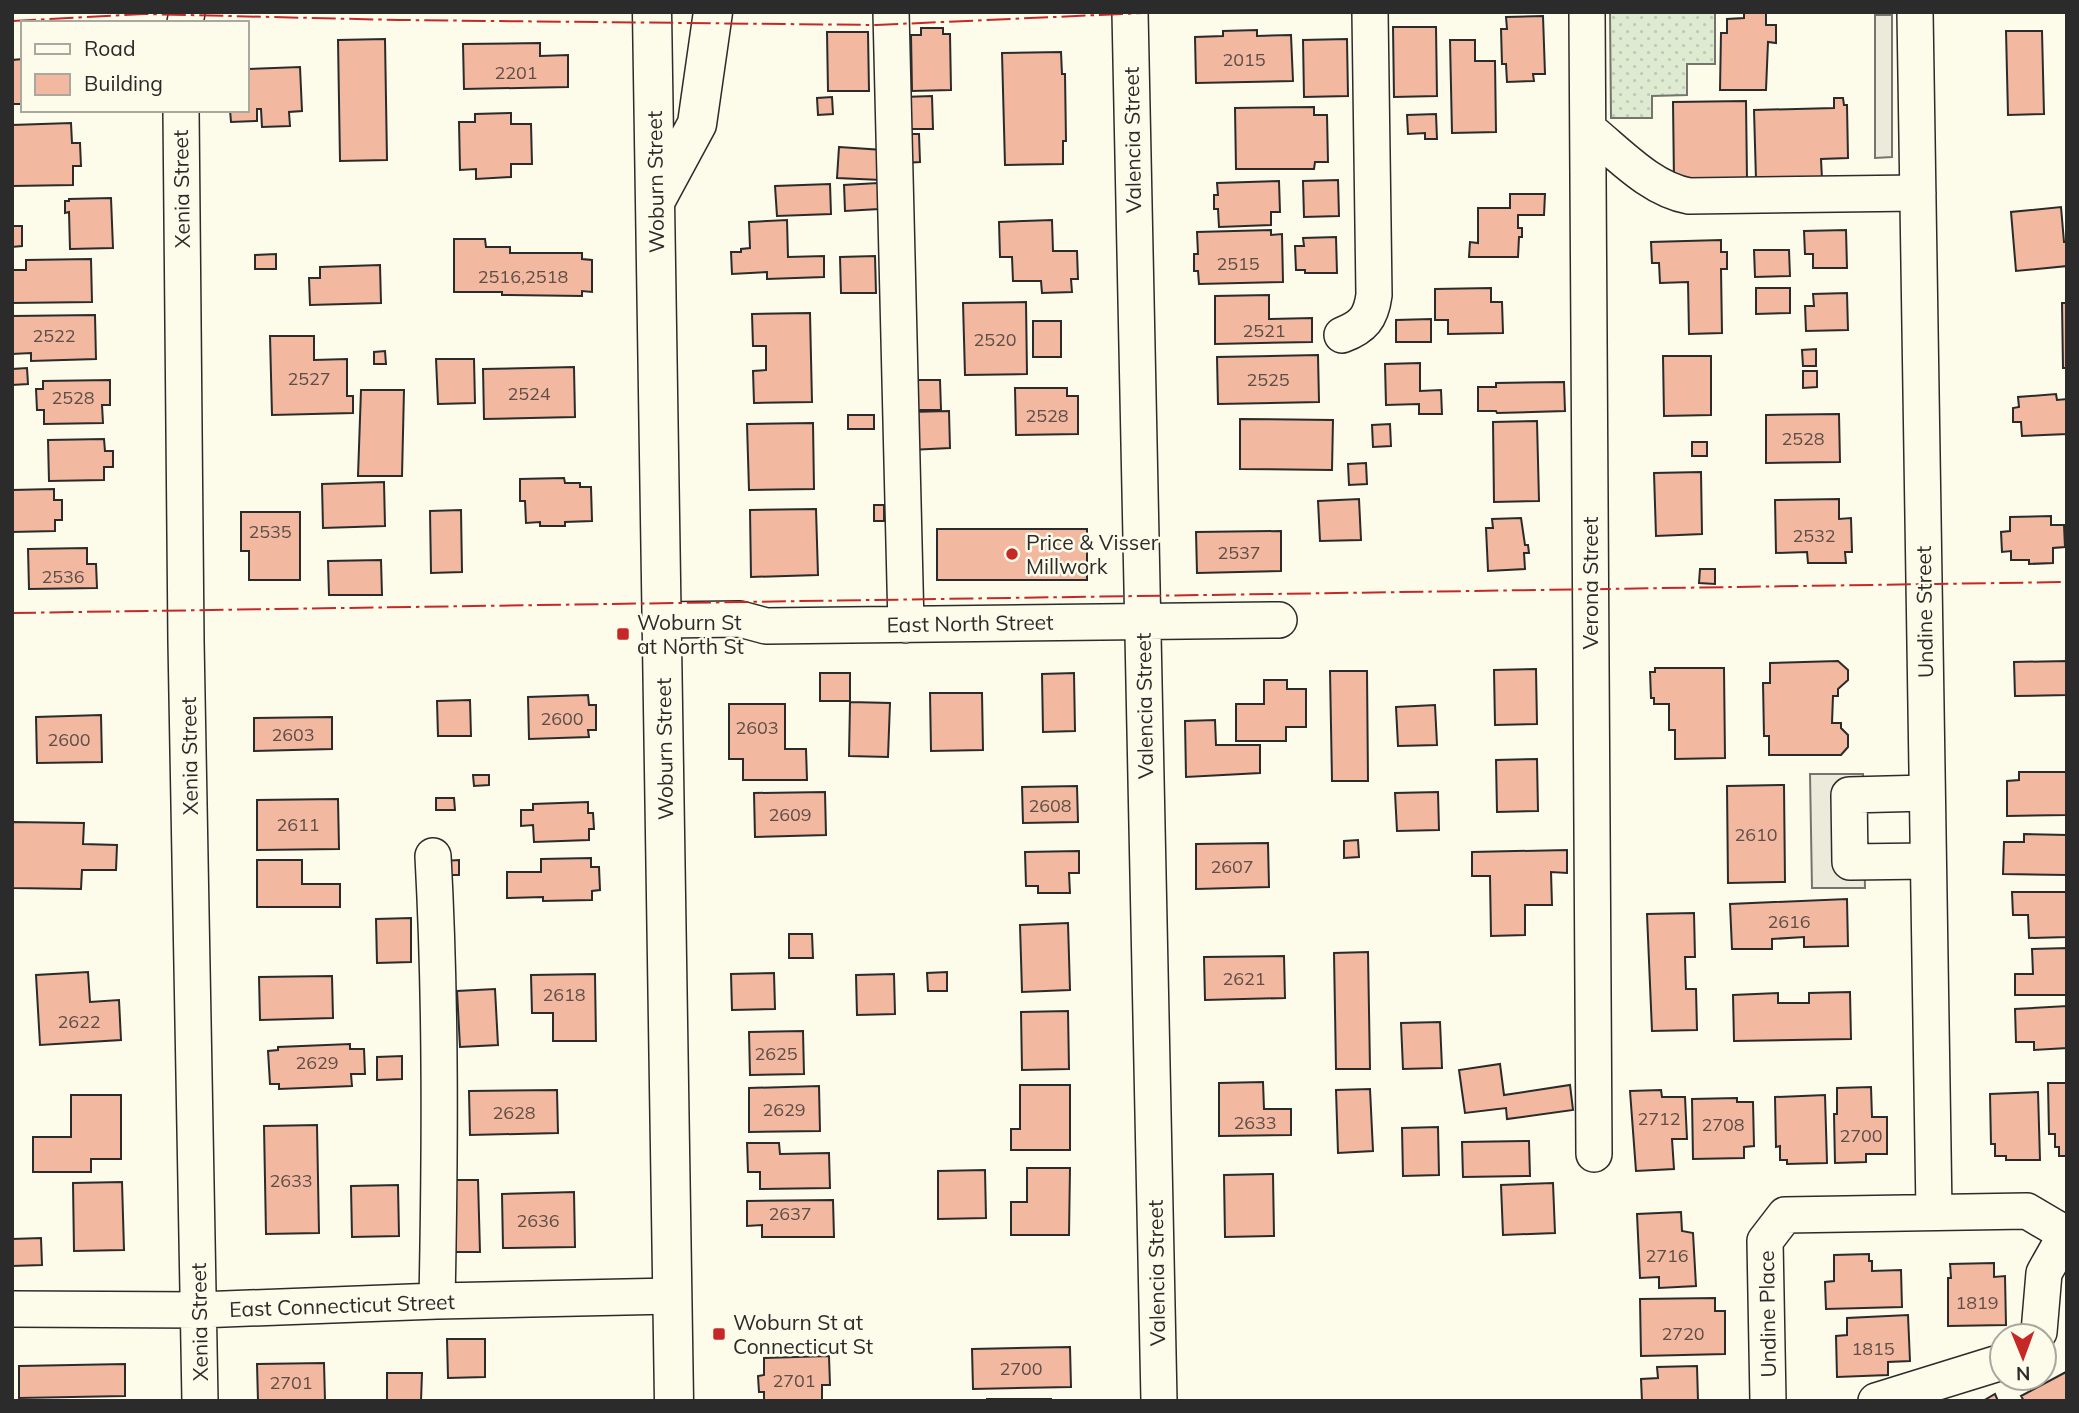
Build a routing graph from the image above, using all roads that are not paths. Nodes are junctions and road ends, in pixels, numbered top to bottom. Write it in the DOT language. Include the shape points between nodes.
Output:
graph roads {
  1 [pos="652,12"];
  2 [pos="713,12"];
  3 [pos="891,12"];
  4 [pos="1129,12"];
  5 [pos="1370,12"];
  6 [pos="1587,12"];
  7 [pos="1915,12"];
  8 [pos="181,112"];
  9 [pos="1588,129"];
  10 [pos="1918,193"];
  11 [pos="655,202"];
  12 [pos="1342,335"];
  13 [pos="662,620"];
  14 [pos="1279,620"];
  15 [pos="1143,621"];
  16 [pos="905,625"];
  17 [pos="1927,793"];
  18 [pos="433,856"];
  19 [pos="1928,861"];
  20 [pos="1594,1154"];
  21 [pos="1934,1212"];
  22 [pos="2066,1234"];
  23 [pos="673,1296"];
  24 [pos="437,1301"];
  25 [pos="12,1309"];
  26 [pos="199,1310"];
  27 [pos="2040,1322"];
  28 [pos="1988,1366"];
  29 [pos="200,1401"];
  30 [pos="674,1401"];
  31 [pos="1159,1401"];
  32 [pos="1768,1401"];
  33 [pos="1876,1401"];
  1 -- 11 [label="main road, Woburn Street"];
  2 -- 11 [label="main road" via="697,124"];
  3 -- 16 [label="street"];
  4 -- 15 [label="street, Valencia Street"];
  5 -- 12 [label="street" via="1374,295 1366,321"];
  6 -- 9 [label="street, Verona Street"];
  7 -- 10 [label="street, Undine Street"];
  8 -- 26 [label="street, Xenia Street"];
  9 -- 10 [label="street" via="1656,183 1681,195"];
  9 -- 20 [label="street, Verona Street"];
  10 -- 17 [label="street, Undine Street"];
  11 -- 13 [label="main road, Woburn Street"];
  13 -- 16 [label="street, East North Street" via="740,619 766,626"];
  13 -- 23 [label="main road, Woburn Street"];
  14 -- 15 [label="street, East North Street"];
  15 -- 16 [label="street, East North Street"];
  15 -- 31 [label="street, Valencia Street"];
  17 -- 19 [label="street, Undine Street"];
  17 -- 19 [label="street" via="1849,795 1850,862"];
  18 -- 24 [label="street" via="440,1069"];
  19 -- 21 [label="street, Undine Street"];
  21 -- 22 [label="street" via="2027,1211"];
  21 -- 32 [label="street, Undine Place" via="1785,1215 1765,1241"];
  22 -- 27 [label="street" via="2044,1273"];
  23 -- 24 [label="street, East Connecticut Street"];
  23 -- 30 [label="main road, Woburn Street"];
  24 -- 26 [label="street, East Connecticut Street"];
  25 -- 26 [label="street, East Connecticut Street"];
  26 -- 29 [label="street, Xenia Street"];
  28 -- 33 [label="street"];
}
